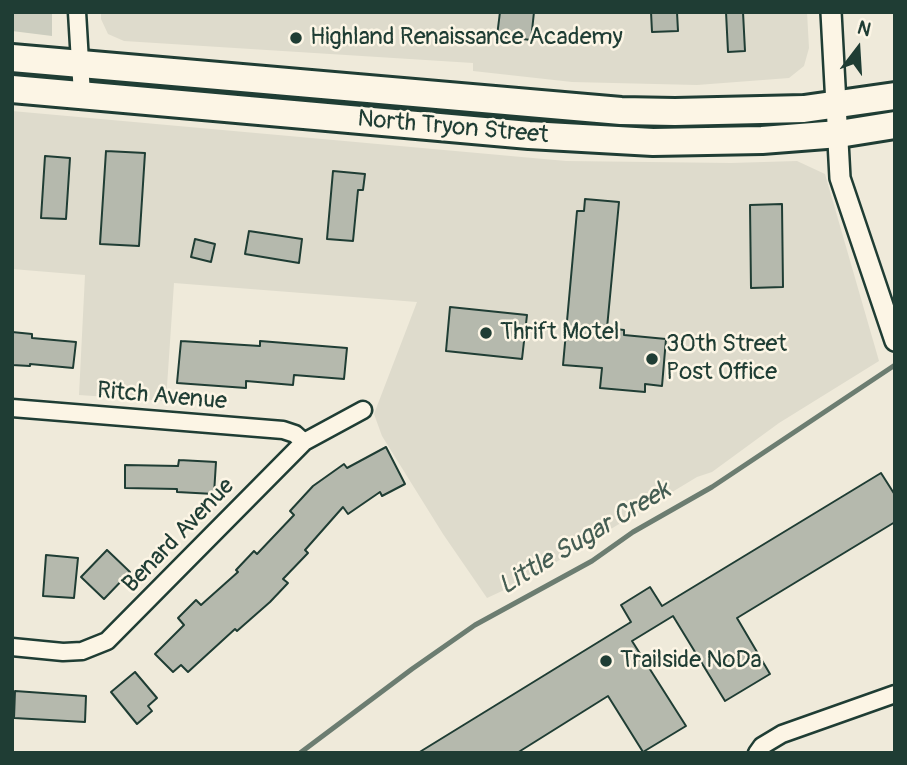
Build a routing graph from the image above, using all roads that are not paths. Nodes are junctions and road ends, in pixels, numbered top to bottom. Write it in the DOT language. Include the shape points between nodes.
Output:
graph roads {
  1 [pos="77,12"];
  2 [pos="831,12"];
  3 [pos="12,58"];
  4 [pos="80,64"];
  5 [pos="12,89"];
  6 [pos="82,95"];
  7 [pos="895,96"];
  8 [pos="837,105"];
  9 [pos="895,125"];
  10 [pos="839,134"];
  11 [pos="893,334"];
  12 [pos="12,408"];
  13 [pos="363,410"];
  14 [pos="304,442"];
  15 [pos="12,647"];
  16 [pos="895,694"];
  17 [pos="757,753"];
  1 -- 4 [label="street"];
  2 -- 8 [label="street"];
  3 -- 4 [label="main road, North Tryon Street"];
  4 -- 6 [label="street"];
  4 -- 8 [label="main road, North Tryon Street" via="621,111 733,112"];
  5 -- 6 [label="main road, North Tryon Street"];
  6 -- 10 [label="main road, North Tryon Street" via="653,142"];
  7 -- 8 [label="main road, North Tryon Street"];
  8 -- 10 [label="street"];
  9 -- 10 [label="main road, North Tryon Street"];
  10 -- 11 [label="street" via="840,178"];
  12 -- 14 [label="street, Ritch Avenue" via="283,430"];
  13 -- 14 [label="street, Benard Avenue"];
  14 -- 15 [label="street, Benard Avenue" via="107,641 82,651"];
  16 -- 17 [label="street" via="782,734"];
}
